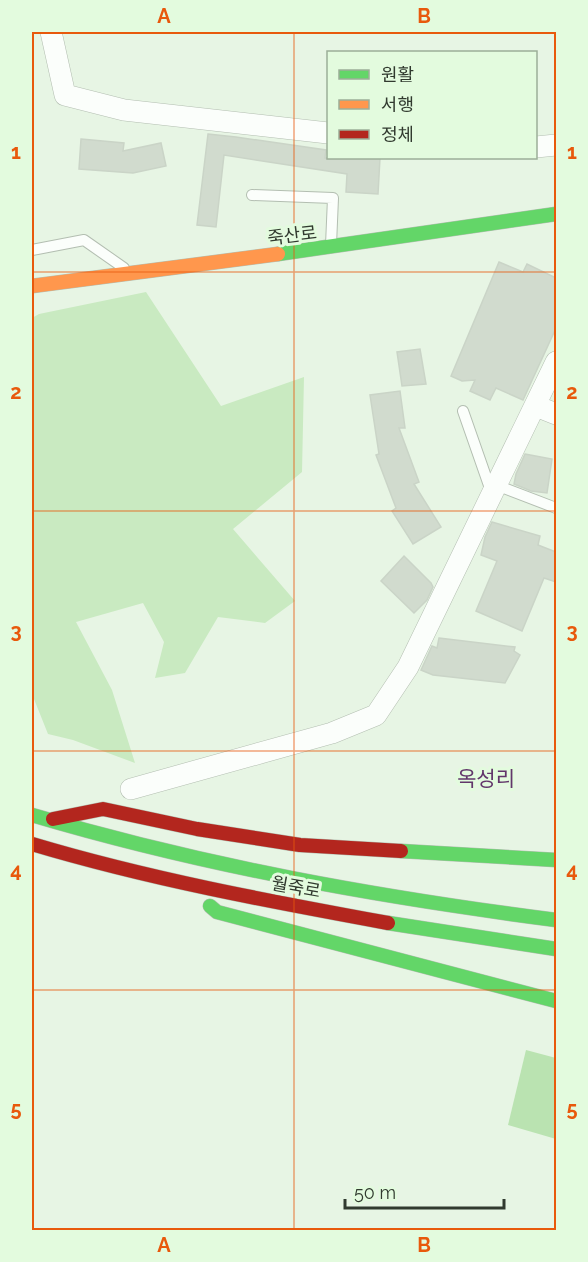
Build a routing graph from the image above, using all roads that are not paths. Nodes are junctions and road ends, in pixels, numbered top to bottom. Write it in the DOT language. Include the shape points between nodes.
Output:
graph roads {
  1 [pos="51,32"];
  2 [pos="327,133"];
  3 [pos="556,145"];
  4 [pos="537,147"];
  5 [pos="252,195"];
  6 [pos="556,214"];
  7 [pos="331,248"];
  8 [pos="32,250"];
  9 [pos="131,273"];
  10 [pos="32,286"];
  11 [pos="556,362"];
  12 [pos="536,406"];
  13 [pos="463,411"];
  14 [pos="556,414"];
  15 [pos="494,490"];
  16 [pos="556,508"];
  17 [pos="131,789"];
  18 [pos="32,815"];
  19 [pos="47,820"];
  20 [pos="32,844"];
  21 [pos="556,860"];
  22 [pos="189,886"];
  23 [pos="556,920"];
  24 [pos="556,949"];
  25 [pos="556,1001"];
  1 -- 2 [label="street" via="65,95 124,110"];
  3 -- 4 [label="street"];
  5 -- 7 [label="lane" via="333,198"];
  6 -- 7 [label="main road, 죽산로"];
  7 -- 9 [label="main road, 죽산로"];
  8 -- 9 [label="lane" via="84,240"];
  9 -- 10 [label="main road, 죽산로"];
  11 -- 12 [label="street"];
  12 -- 14 [label="street"];
  12 -- 15 [label="street"];
  13 -- 15 [label="lane"];
  15 -- 16 [label="lane"];
  15 -- 17 [label="street" via="408,667 376,715 333,733"];
  18 -- 19 [label="main road, 월죽로"];
  19 -- 21 [label="main road" via="103,809 300,845"];
  19 -- 23 [label="main road, 월죽로" via="182,855 347,890"];
  20 -- 22 [label="main road, 월죽로"];
  22 -- 24 [label="main road, 월죽로" via="491,942"];
  22 -- 25 [label="main road" via="217,912"];
}
